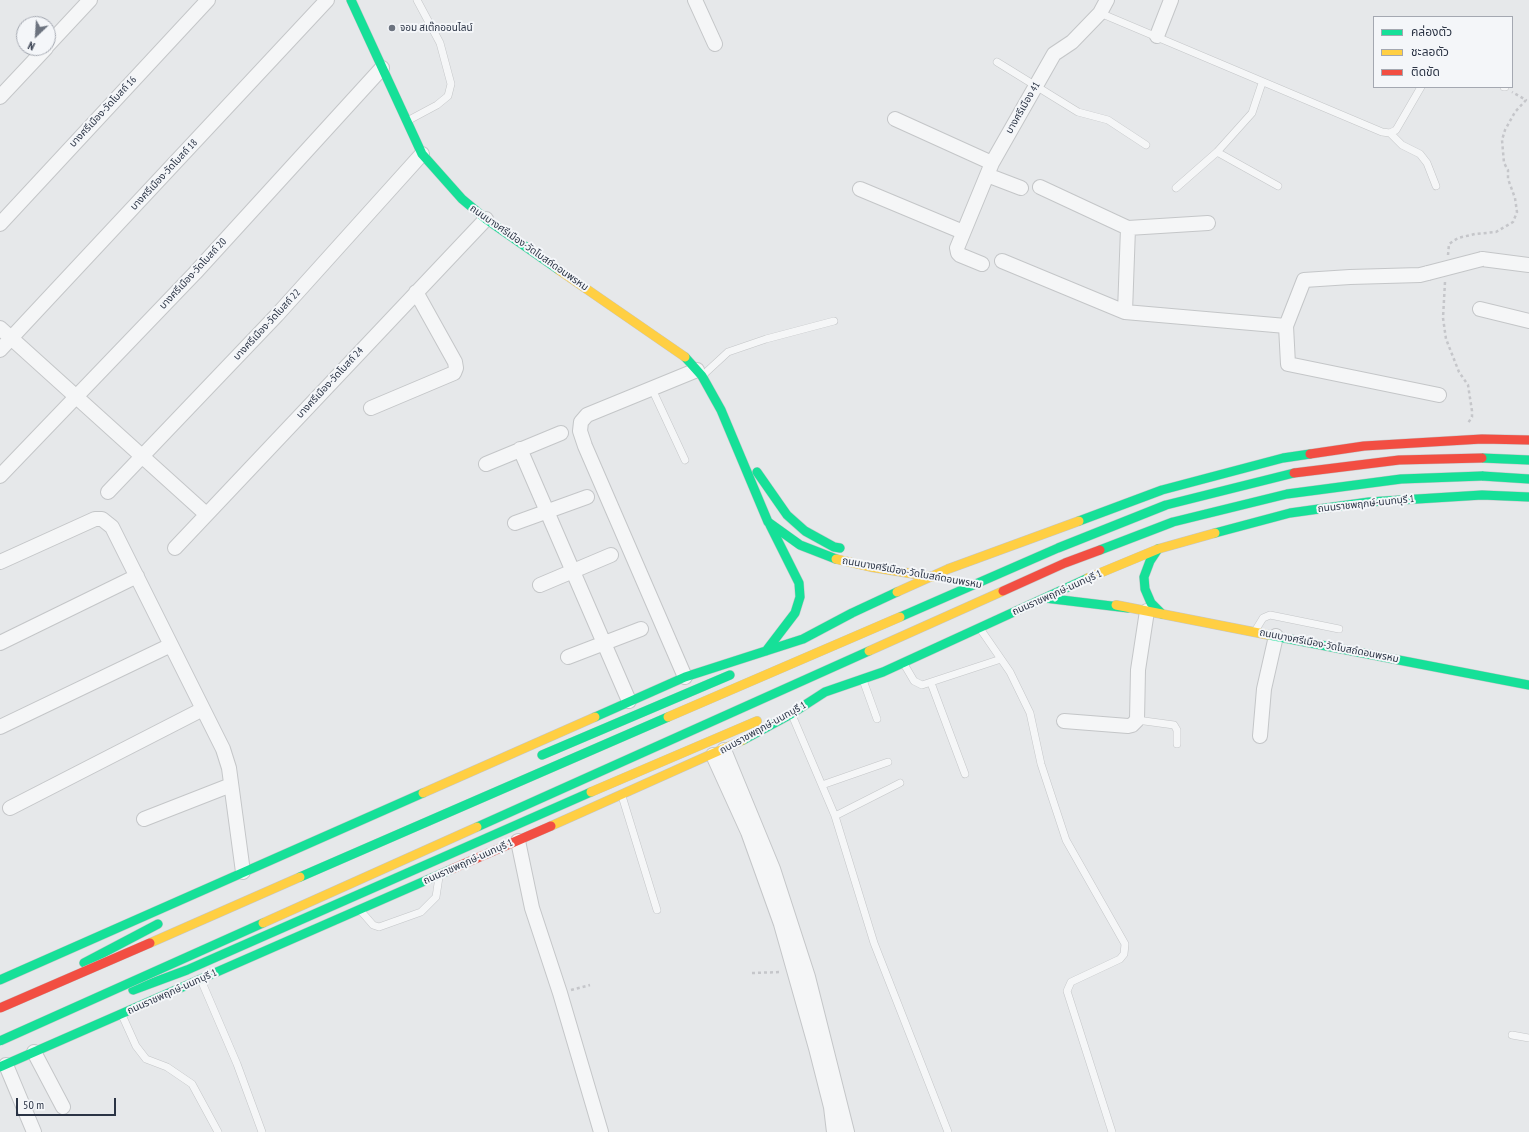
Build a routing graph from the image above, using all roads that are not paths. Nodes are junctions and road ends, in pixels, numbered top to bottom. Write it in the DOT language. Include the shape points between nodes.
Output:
graph roads {
  1 [pos="90,0"];
  2 [pos="208,0"];
  3 [pos="327,0"];
  4 [pos="352,0"];
  5 [pos="417,0"];
  6 [pos="696,0"];
  7 [pos="1107,0"];
  8 [pos="1170,0"];
  9 [pos="1100,13"];
  10 [pos="56,36"];
  11 [pos="1157,36"];
  12 [pos="715,44"];
  13 [pos="38,56"];
  14 [pos="997,62"];
  15 [pos="382,68"];
  16 [pos="1262,82"];
  17 [pos="1035,86"];
  18 [pos="1419,88"];
  19 [pos="0,97"];
  20 [pos="895,119"];
  21 [pos="407,121"];
  22 [pos="1390,133"];
  23 [pos="1146,145"];
  24 [pos="1217,152"];
  25 [pos="422,154"];
  26 [pos="989,169"];
  27 [pos="1278,186"];
  28 [pos="1436,186"];
  29 [pos="1040,187"];
  30 [pos="1022,188"];
  31 [pos="1176,188"];
  32 [pos="860,189"];
  33 [pos="486,218"];
  34 [pos="1208,223"];
  35 [pos="0,224"];
  36 [pos="1128,228"];
  37 [pos="963,232"];
  38 [pos="1002,262"];
  39 [pos="982,264"];
  40 [pos="1529,265"];
  41 [pos="416,292"];
  42 [pos="1480,309"];
  43 [pos="1125,312"];
  44 [pos="834,321"];
  45 [pos="1529,321"];
  46 [pos="1286,326"];
  47 [pos="0,328"];
  48 [pos="11,338"];
  49 [pos="0,350"];
  50 [pos="700,373"];
  51 [pos="652,389"];
  52 [pos="1439,395"];
  53 [pos="77,397"];
  54 [pos="371,408"];
  55 [pos="561,432"];
  56 [pos="1529,440"];
  57 [pos="735,441"];
  58 [pos="520,449"];
  59 [pos="142,457"];
  60 [pos="685,460"];
  61 [pos="1529,460"];
  62 [pos="486,464"];
  63 [pos="0,476"];
  64 [pos="1529,479"];
  65 [pos="108,492"];
  66 [pos="587,497"];
  67 [pos="1529,497"];
  68 [pos="547,512"];
  69 [pos="206,514"];
  70 [pos="768,522"];
  71 [pos="515,523"];
  72 [pos="1068,524"];
  73 [pos="176,548"];
  74 [pos="1158,549"];
  75 [pos="847,550"];
  76 [pos="611,555"];
  77 [pos="0,562"];
  78 [pos="933,566"];
  79 [pos="871,567"];
  80 [pos="573,571"];
  81 [pos="136,576"];
  82 [pos="952,576"];
  83 [pos="874,577"];
  84 [pos="931,577"];
  85 [pos="1087,578"];
  86 [pos="540,585"];
  87 [pos="875,589"];
  88 [pos="1062,590"];
  89 [pos="1044,598"];
  90 [pos="872,603"];
  91 [pos="1128,608"];
  92 [pos="861,609"];
  93 [pos="1147,611"];
  94 [pos="1162,614"];
  95 [pos="980,628"];
  96 [pos="641,629"];
  97 [pos="1339,629"];
  98 [pos="1254,632"];
  99 [pos="1276,636"];
  100 [pos="926,637"];
  101 [pos="803,639"];
  102 [pos="0,643"];
  103 [pos="604,643"];
  104 [pos="171,645"];
  105 [pos="766,651"];
  106 [pos="568,657"];
  107 [pos="1001,659"];
  108 [pos="903,663"];
  109 [pos="888,669"];
  110 [pos="685,677"];
  111 [pos="862,679"];
  112 [pos="931,683"];
  113 [pos="1529,685"];
  114 [pos="825,692"];
  115 [pos="629,701"];
  116 [pos="203,709"];
  117 [pos="791,714"];
  118 [pos="877,719"];
  119 [pos="1137,720"];
  120 [pos="1064,721"];
  121 [pos="0,727"];
  122 [pos="1260,736"];
  123 [pos="1177,744"];
  124 [pos="719,752"];
  125 [pos="530,760"];
  126 [pos="888,762"];
  127 [pos="964,774"];
  128 [pos="900,783"];
  129 [pos="822,784"];
  130 [pos="231,785"];
  131 [pos="622,795"];
  132 [pos="10,808"];
  133 [pos="835,816"];
  134 [pos="144,819"];
  135 [pos="518,841"];
  136 [pos="243,872"];
  137 [pos="439,875"];
  138 [pos="360,910"];
  139 [pos="657,910"];
  140 [pos="168,920"];
  141 [pos="201,979"];
  142 [pos="0,980"];
  143 [pos="1,1008"];
  144 [pos="121,1014"];
  145 [pos="16,1033"];
  146 [pos="1512,1035"];
  147 [pos="1529,1038"];
  148 [pos="0,1041"];
  149 [pos="34,1052"];
  150 [pos="3,1066"];
  151 [pos="64,1107"];
  152 [pos="34,1132"];
  153 [pos="218,1132"];
  154 [pos="262,1132"];
  155 [pos="601,1132"];
  156 [pos="834,1132"];
  157 [pos="848,1132"];
  158 [pos="948,1132"];
  159 [pos="1112,1132"];
  1 -- 10 [label="street"];
  2 -- 35 [label="street, บางศรีเมือง-วัดโบสถ์ 16"];
  3 -- 48 [label="street, บางศรีเมือง-วัดโบสถ์ 18"];
  4 -- 15 [label="street, ถนนบางศรีเมือง-วัดโบสถ์ดอนพรหม"];
  5 -- 21 [label="lane" via="440,43 451,84 448,96"];
  6 -- 12 [label="street"];
  7 -- 9 [label="street, บางศรีเมือง 41"];
  8 -- 11 [label="street"];
  9 -- 11 [label="lane"];
  9 -- 17 [label="street, บางศรีเมือง 41" via="1072,42 1054,54"];
  11 -- 16 [label="lane"];
  13 -- 19 [label="street"];
  14 -- 17 [label="lane"];
  15 -- 21 [label="street, ถนนบางศรีเมือง-วัดโบสถ์ดอนพรหม"];
  15 -- 53 [label="street, บางศรีเมือง-วัดโบสถ์ 20" via="195,273"];
  16 -- 22 [label="lane" via="1382,132"];
  16 -- 24 [label="lane" via="1252,112"];
  17 -- 23 [label="lane" via="1078,112 1108,120"];
  17 -- 26 [label="street, บางศรีเมือง 41"];
  18 -- 22 [label="lane" via="1396,130"];
  20 -- 26 [label="street"];
  21 -- 25 [label="street, ถนนบางศรีเมือง-วัดโบสถ์ดอนพรหม"];
  22 -- 28 [label="lane" via="1402,145 1420,154 1427,163"];
  24 -- 27 [label="lane"];
  24 -- 31 [label="lane"];
  25 -- 33 [label="street, ถนนบางศรีเมือง-วัดโบสถ์ดอนพรหม" via="462,199"];
  25 -- 59 [label="street, บางศรีเมือง-วัดโบสถ์ 22" via="277,315"];
  26 -- 30 [label="street"];
  26 -- 37 [label="street, บางศรีเมือง 41"];
  29 -- 36 [label="street"];
  32 -- 37 [label="street"];
  33 -- 41 [label="street, บางศรีเมือง-วัดโบสถ์ 24"];
  33 -- 50 [label="street, ถนนบางศรีเมือง-วัดโบสถ์ดอนพรหม" via="653,333 686,358"];
  34 -- 36 [label="street"];
  36 -- 43 [label="street"];
  37 -- 39 [label="street, บางศรีเมือง 41" via="957,248 958,253"];
  38 -- 43 [label="street"];
  40 -- 46 [label="street, bridge" via="1482,259 1420,275 1304,280"];
  41 -- 54 [label="street" via="456,368 454,373"];
  41 -- 69 [label="street, บางศรีเมือง-วัดโบสถ์ 24"];
  42 -- 45 [label="street"];
  43 -- 46 [label="street"];
  44 -- 50 [label="lane" via="728,352"];
  46 -- 52 [label="street" via="1288,364"];
  47 -- 48 [label="street"];
  48 -- 49 [label="street, บางศรีเมือง-วัดโบสถ์ 18"];
  48 -- 53 [label="street"];
  50 -- 51 [label="street"];
  50 -- 57 [label="street, ถนนบางศรีเมือง-วัดโบสถ์ดอนพรหม"];
  51 -- 60 [label="lane"];
  51 -- 110 [label="street" via="587,415 581,422 580,431"];
  53 -- 59 [label="street"];
  53 -- 63 [label="street, บางศรีเมือง-วัดโบสถ์ 20"];
  55 -- 58 [label="street"];
  56 -- 72 [label="street" via="1482,439 1364,446 1283,458 1162,490"];
  57 -- 70 [label="street, ถนนบางศรีเมือง-วัดโบสถ์ดอนพรหม"];
  57 -- 75 [label="street, ถนนบางศรีเมือง-วัดโบสถ์ดอนพรหม" via="787,515 805,530 834,547"];
  58 -- 62 [label="street"];
  58 -- 68 [label="street"];
  59 -- 65 [label="street, บางศรีเมือง-วัดโบสถ์ 22"];
  59 -- 69 [label="street"];
  61 -- 143 [label="street, bridge" via="1399,460 1285,474 1166,505 1058,548"];
  64 -- 145 [label="street, ถนนราชพฤกษ์-นนทบุรี 1, bridge" via="1482,476 1401,479 1287,494 1165,524 1058,566"];
  66 -- 68 [label="street"];
  67 -- 74 [label="street, ถนนราชพฤกษ์-นนทบุรี 1" via="1482,495 1376,502 1290,513"];
  68 -- 71 [label="street"];
  68 -- 80 [label="street"];
  69 -- 73 [label="street, บางศรีเมือง-วัดโบสถ์ 24"];
  70 -- 79 [label="street, ถนนบางศรีเมือง-วัดโบสถ์ดอนพรหม" via="800,545 832,558"];
  70 -- 105 [label="street" via="799,583 800,597 795,613"];
  72 -- 82 [label="street"];
  72 -- 85 [label="street" via="1063,537 1062,550 1065,560 1075,571"];
  74 -- 85 [label="street, ถนนราชพฤกษ์-นนทบุรี 1"];
  74 -- 94 [label="street" via="1144,577 1145,589 1151,603"];
  76 -- 80 [label="street"];
  77 -- 81 [label="street" via="95,519 102,519 112,527"];
  78 -- 82 [label="street, ถนนบางศรีเมือง-วัดโบสถ์ดอนพรหม"];
  79 -- 83 [label="street"];
  79 -- 84 [label="street, ถนนบางศรีเมือง-วัดโบสถ์ดอนพรหม"];
  80 -- 86 [label="street"];
  80 -- 103 [label="street"];
  81 -- 102 [label="street"];
  81 -- 104 [label="street"];
  82 -- 84 [label="street"];
  82 -- 88 [label="street, ถนนบางศรีเมือง-วัดโบสถ์ดอนพรหม" via="967,572"];
  82 -- 89 [label="street, ถนนบางศรีเมือง-วัดโบสถ์ดอนพรหม"];
  82 -- 100 [label="street" via="950,609"];
  84 -- 90 [label="street"];
  85 -- 88 [label="street, ถนนราชพฤกษ์-นนทบุรี 1"];
  87 -- 90 [label="street"];
  88 -- 89 [label="street, ถนนราชพฤกษ์-นนทบุรี 1"];
  88 -- 91 [label="street, ถนนบางศรีเมือง-วัดโบสถ์ดอนพรหม"];
  89 -- 91 [label="street, ถนนบางศรีเมือง-วัดโบสถ์ดอนพรหม"];
  89 -- 95 [label="street, ถนนราชพฤกษ์-นนทบุรี 1"];
  90 -- 92 [label="street"];
  91 -- 93 [label="street, ถนนบางศรีเมือง-วัดโบสถ์ดอนพรหม"];
  92 -- 101 [label="street"];
  92 -- 109 [label="street" via="886,611 900,619 909,632 913,645"];
  93 -- 94 [label="street, ถนนบางศรีเมือง-วัดโบสถ์ดอนพรหม"];
  93 -- 119 [label="street" via="1138,670"];
  94 -- 98 [label="street, ถนนบางศรีเมือง-วัดโบสถ์ดอนพรหม"];
  95 -- 107 [label="lane"];
  95 -- 108 [label="street, ถนนราชพฤกษ์-นนทบุรี 1"];
  96 -- 103 [label="street"];
  97 -- 98 [label="lane" via="1270,615 1263,618"];
  98 -- 99 [label="street, ถนนบางศรีเมือง-วัดโบสถ์ดอนพรหม"];
  99 -- 113 [label="street, ถนนบางศรีเมือง-วัดโบสถ์ดอนพรหม"];
  99 -- 122 [label="street" via="1264,689"];
  101 -- 105 [label="street"];
  101 -- 125 [label="street" via="740,670"];
  103 -- 106 [label="street"];
  103 -- 115 [label="street"];
  104 -- 116 [label="street"];
  104 -- 121 [label="street"];
  105 -- 110 [label="street"];
  107 -- 112 [label="lane"];
  107 -- 159 [label="lane" via="1030,713 1041,764 1066,840 1126,944 1120,959 1071,982 1067,991"];
  108 -- 109 [label="street, ถนนราชพฤกษ์-นนทบุรี 1"];
  108 -- 112 [label="lane" via="914,681 922,685"];
  109 -- 111 [label="street, ถนนราชพฤกษ์-นนทบุรี 1"];
  110 -- 115 [label="street"];
  111 -- 114 [label="street, ถนนราชพฤกษ์-นนทบุรี 1"];
  111 -- 118 [label="lane"];
  112 -- 127 [label="lane"];
  114 -- 117 [label="street, ถนนราชพฤกษ์-นนทบุรี 1"];
  114 -- 145 [label="street, bridge" via="610,782 187,970"];
  115 -- 136 [label="street"];
  116 -- 130 [label="street" via="223,749"];
  116 -- 132 [label="street"];
  117 -- 124 [label="street, ถนนราชพฤกษ์-นนทบุรี 1"];
  117 -- 129 [label="lane"];
  119 -- 120 [label="street" via="1128,726"];
  119 -- 123 [label="lane" via="1174,725 1177,730"];
  124 -- 131 [label="street, ถนนราชพฤกษ์-นนทบุรี 1"];
  124 -- 156 [label="street" via="781,924 829,1100"];
  124 -- 157 [label="street" via="773,869 808,977"];
  126 -- 129 [label="lane"];
  128 -- 133 [label="lane"];
  129 -- 133 [label="lane"];
  130 -- 134 [label="street"];
  130 -- 136 [label="street"];
  131 -- 135 [label="street, ถนนราชพฤกษ์-นนทบุรี 1"];
  131 -- 139 [label="lane"];
  133 -- 158 [label="lane" via="874,943"];
  135 -- 137 [label="street, ถนนราชพฤกษ์-นนทบุรี 1"];
  135 -- 155 [label="street" via="532,908"];
  136 -- 142 [label="street"];
  137 -- 138 [label="street, ถนนราชพฤกษ์-นนทบุรี 1"];
  137 -- 138 [label="lane" via="436,896 421,912 378,927 372,925"];
  138 -- 141 [label="street, ถนนราชพฤกษ์-นนทบุรี 1"];
  140 -- 143 [label="street, bridge" via="146,929"];
  141 -- 144 [label="street, ถนนราชพฤกษ์-นนทบุรี 1"];
  141 -- 154 [label="lane"];
  144 -- 149 [label="street, ถนนราชพฤกษ์-นนทบุรี 1"];
  144 -- 153 [label="lane" via="136,1046 146,1059 167,1067 192,1084"];
  145 -- 148 [label="street, ถนนราชพฤกษ์-นนทบุรี 1, bridge"];
  146 -- 147 [label="lane"];
  149 -- 150 [label="street, ถนนราชพฤกษ์-นนทบุรี 1"];
  149 -- 151 [label="street"];
  150 -- 152 [label="street"];
}
